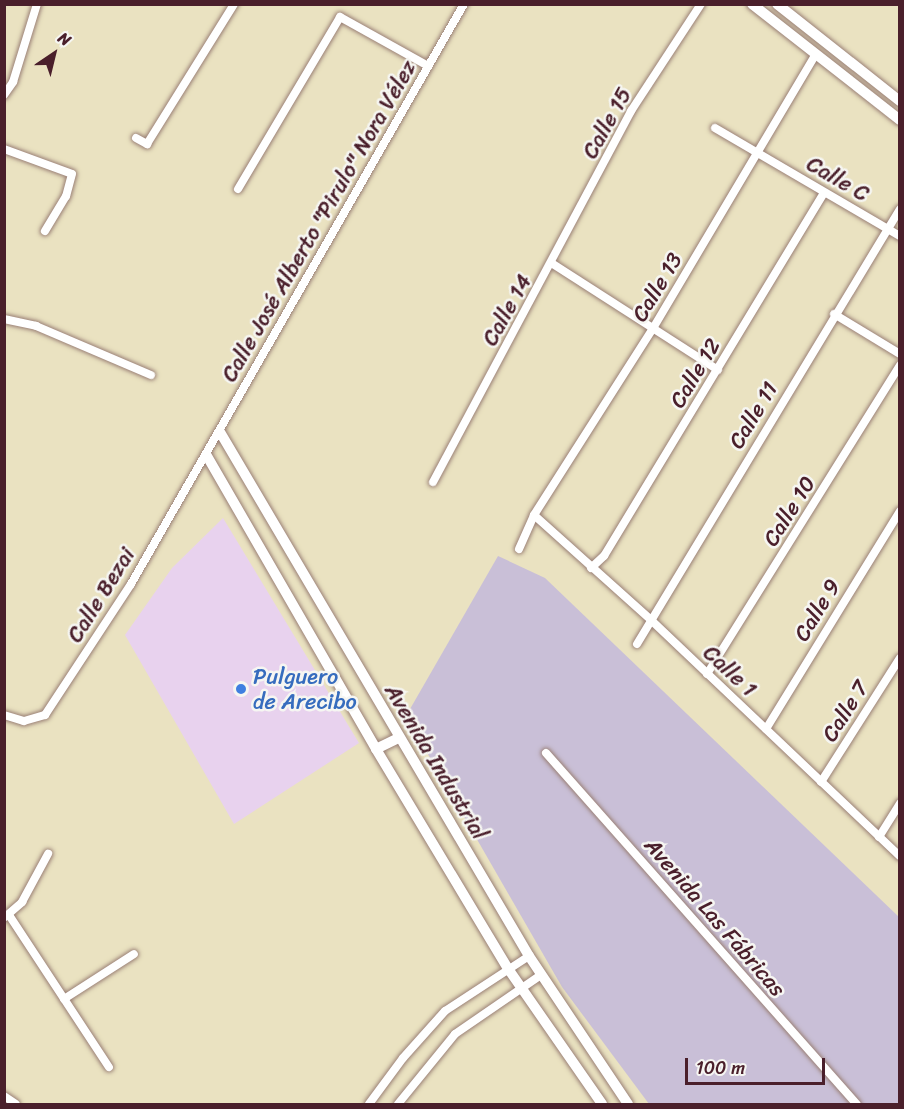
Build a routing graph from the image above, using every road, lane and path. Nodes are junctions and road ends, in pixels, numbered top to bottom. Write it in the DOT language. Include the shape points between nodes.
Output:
graph roads {
  1 [pos="37,4"];
  2 [pos="234,4"];
  3 [pos="464,4"];
  4 [pos="701,4"];
  5 [pos="752,4"];
  6 [pos="777,4"];
  7 [pos="815,56"];
  8 [pos="428,66"];
  9 [pos="4,95"];
  10 [pos="900,101"];
  11 [pos="900,120"];
  12 [pos="715,128"];
  13 [pos="136,138"];
  14 [pos="4,148"];
  15 [pos="758,153"];
  16 [pos="238,189"];
  17 [pos="824,193"];
  18 [pos="900,209"];
  19 [pos="887,229"];
  20 [pos="45,231"];
  21 [pos="900,236"];
  22 [pos="553,264"];
  23 [pos="834,314"];
  24 [pos="4,320"];
  25 [pos="652,330"];
  26 [pos="900,354"];
  27 [pos="900,365"];
  28 [pos="718,370"];
  29 [pos="152,375"];
  30 [pos="220,432"];
  31 [pos="207,456"];
  32 [pos="433,482"];
  33 [pos="254,495"];
  34 [pos="235,506"];
  35 [pos="900,510"];
  36 [pos="534,515"];
  37 [pos="519,549"];
  38 [pos="591,568"];
  39 [pos="651,620"];
  40 [pos="637,644"];
  41 [pos="900,658"];
  42 [pos="707,674"];
  43 [pos="4,715"];
  44 [pos="766,729"];
  45 [pos="399,738"];
  46 [pos="376,749"];
  47 [pos="546,753"];
  48 [pos="821,782"];
  49 [pos="900,803"];
  50 [pos="879,837"];
  51 [pos="48,854"];
  52 [pos="900,856"];
  53 [pos="7,916"];
  54 [pos="134,954"];
  55 [pos="529,956"];
  56 [pos="509,970"];
  57 [pos="541,975"];
  58 [pos="522,988"];
  59 [pos="64,999"];
  60 [pos="109,1067"];
  61 [pos="4,1096"];
  62 [pos="15,1104"];
  63 [pos="369,1104"];
  64 [pos="398,1104"];
  65 [pos="602,1104"];
  66 [pos="628,1104"];
  67 [pos="857,1104"];
  1 -- 9 [label="street" via="13,82"];
  2 -- 13 [label="street" via="147,144"];
  3 -- 8 [label="street, Calle José Alberto \"Pirulo\" Nora Vélez"];
  4 -- 22 [label="street, Calle 15" via="632,111"];
  5 -- 7 [label="street"];
  6 -- 10 [label="street"];
  7 -- 11 [label="street"];
  7 -- 15 [label="street, Calle 13"];
  8 -- 16 [label="street" via="339,17"];
  8 -- 30 [label="street, Calle José Alberto \"Pirulo\" Nora Vélez"];
  12 -- 15 [label="street, Calle C"];
  14 -- 20 [label="street" via="72,174 66,196"];
  15 -- 17 [label="street, Calle C"];
  15 -- 25 [label="street, Calle 13"];
  17 -- 19 [label="street, Calle C"];
  17 -- 28 [label="street, Calle 12"];
  18 -- 19 [label="street, Calle 11"];
  19 -- 21 [label="street, Calle C"];
  19 -- 23 [label="street, Calle 11"];
  22 -- 25 [label="street, Calle 14"];
  22 -- 32 [label="street, Calle 14"];
  23 -- 26 [label="street"];
  23 -- 39 [label="street, Calle 11"];
  24 -- 29 [label="street" via="36,326"];
  25 -- 28 [label="street, Calle 14"];
  25 -- 36 [label="street, Calle 13"];
  27 -- 42 [label="street, Calle 10"];
  28 -- 38 [label="street, Calle 12" via="604,556"];
  30 -- 31 [label="street, Calle José Alberto \"Pirulo\" Nora Vélez"];
  30 -- 33 [label="street, Avenida Industrial"];
  31 -- 34 [label="street, Avenida Industrial"];
  31 -- 43 [label="street, Calle Bezai" via="131,584 45,715 24,721"];
  33 -- 34 [label="street"];
  33 -- 45 [label="street, Avenida Industrial"];
  34 -- 46 [label="street, Avenida Industrial"];
  35 -- 44 [label="street, Calle 9"];
  36 -- 37 [label="street, Calle 13"];
  36 -- 38 [label="street, Calle 1"];
  38 -- 39 [label="street, Calle 1"];
  39 -- 40 [label="street, Calle 11"];
  39 -- 42 [label="street, Calle 1"];
  41 -- 48 [label="street, Calle 7"];
  42 -- 44 [label="street, Calle 1"];
  44 -- 48 [label="street, Calle 1"];
  45 -- 46 [label="street"];
  45 -- 55 [label="street, Avenida Industrial"];
  46 -- 56 [label="street, Avenida Industrial"];
  47 -- 67 [label="street, Avenida Las Fábricas"];
  48 -- 50 [label="street, Calle 1"];
  49 -- 50 [label="street"];
  50 -- 52 [label="street, Calle 1"];
  51 -- 53 [label="street" via="22,902"];
  53 -- 59 [label="street"];
  54 -- 59 [label="street"];
  55 -- 56 [label="street"];
  55 -- 57 [label="street, Avenida Industrial"];
  56 -- 58 [label="street, Avenida Industrial"];
  56 -- 63 [label="street" via="445,1011 409,1050"];
  57 -- 58 [label="street"];
  57 -- 66 [label="street, Avenida Industrial"];
  58 -- 64 [label="street" via="455,1034"];
  58 -- 65 [label="street, Avenida Industrial"];
  59 -- 60 [label="street"];
  61 -- 62 [label="street"];
}
